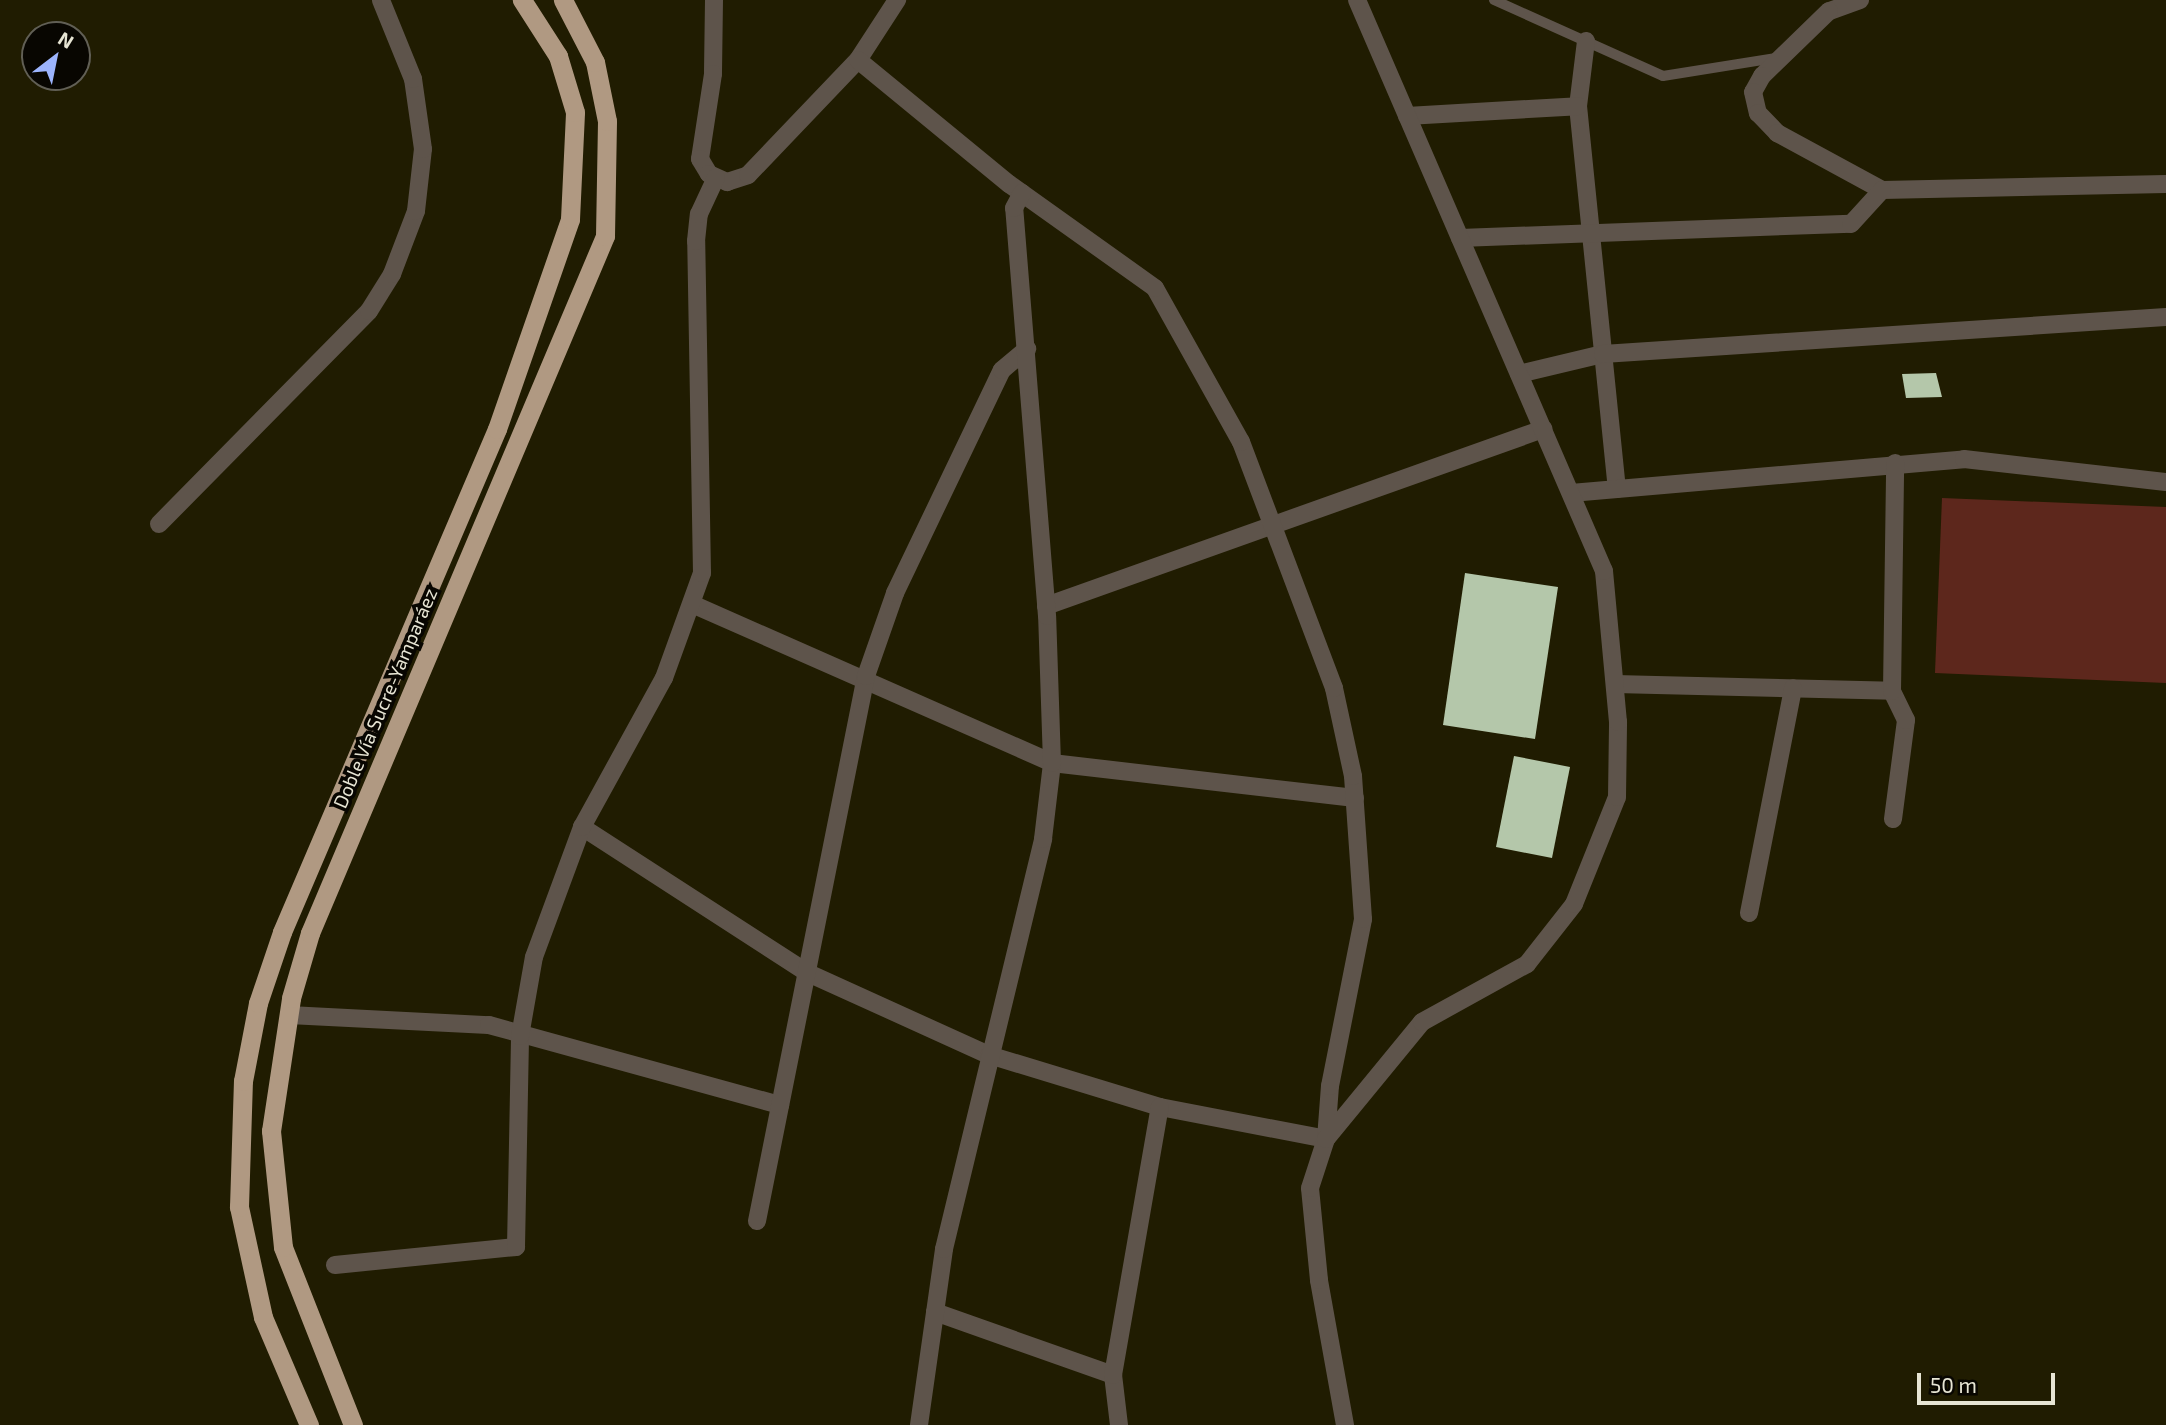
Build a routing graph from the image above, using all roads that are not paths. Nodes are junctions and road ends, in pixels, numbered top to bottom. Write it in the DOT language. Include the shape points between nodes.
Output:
graph roads {
  1 [pos="381,0"];
  2 [pos="522,0"];
  3 [pos="563,0"];
  4 [pos="714,0"];
  5 [pos="897,0"];
  6 [pos="1357,0"];
  7 [pos="1494,0"];
  8 [pos="1860,0"];
  9 [pos="1586,41"];
  10 [pos="1775,58"];
  11 [pos="858,60"];
  12 [pos="1578,106"];
  13 [pos="1407,116"];
  14 [pos="716,177"];
  15 [pos="2166,184"];
  16 [pos="1882,190"];
  17 [pos="1021,193"];
  18 [pos="1460,238"];
  19 [pos="1591,238"];
  20 [pos="2166,317"];
  21 [pos="1027,349"];
  22 [pos="1603,354"];
  23 [pos="1519,374"];
  24 [pos="1543,429"];
  25 [pos="1895,463"];
  26 [pos="2166,482"];
  27 [pos="1617,489"];
  28 [pos="1570,493"];
  29 [pos="159,524"];
  30 [pos="1274,525"];
  31 [pos="692,604"];
  32 [pos="1046,606"];
  33 [pos="866,676"];
  34 [pos="1615,684"];
  35 [pos="1793,688"];
  36 [pos="1892,691"];
  37 [pos="1052,763"];
  38 [pos="1355,798"];
  39 [pos="1893,819"];
  40 [pos="583,827"];
  41 [pos="1749,913"];
  42 [pos="808,973"];
  43 [pos="289,1015"];
  44 [pos="520,1036"];
  45 [pos="989,1055"];
  46 [pos="780,1105"];
  47 [pos="1160,1107"];
  48 [pos="1326,1139"];
  49 [pos="757,1221"];
  50 [pos="335,1265"];
  51 [pos="935,1312"];
  52 [pos="1113,1375"];
  53 [pos="310,1425"];
  54 [pos="353,1425"];
  55 [pos="919,1425"];
  56 [pos="1119,1425"];
  57 [pos="1345,1425"];
  1 -- 29 [label="street" via="414,79 423,149 416,211 392,274 369,311"];
  2 -- 53 [label="highway, Doble Vía Sucre-Yamparáez" via="558,56 575,112 570,219 497,429 282,932 258,1003 243,1081 239,1207 262,1317"];
  3 -- 43 [label="highway, Doble Vía Sucre-Yamparáez" via="595,62 607,121 605,236 310,933"];
  4 -- 14 [label="street" via="713,74 700,159"];
  5 -- 11 [label="street"];
  6 -- 13 [label="street"];
  7 -- 9 [label="lane"];
  8 -- 10 [label="street" via="1829,11"];
  9 -- 10 [label="lane" via="1663,76"];
  9 -- 12 [label="street"];
  10 -- 16 [label="street" via="1754,92 1758,113 1777,132"];
  11 -- 14 [label="street" via="748,175 727,183"];
  11 -- 17 [label="street"];
  12 -- 13 [label="street"];
  12 -- 19 [label="street"];
  13 -- 18 [label="street"];
  14 -- 31 [label="street" via="699,214 696,241 706,545"];
  15 -- 16 [label="street"];
  16 -- 19 [label="street" via="1851,224"];
  17 -- 21 [label="street" via="1014,208"];
  17 -- 30 [label="street" via="1155,288 1241,442"];
  18 -- 19 [label="street"];
  18 -- 23 [label="street"];
  19 -- 22 [label="street"];
  20 -- 22 [label="street"];
  21 -- 32 [label="street"];
  21 -- 33 [label="street" via="1002,370 895,593"];
  22 -- 23 [label="street"];
  22 -- 27 [label="street"];
  23 -- 24 [label="street"];
  24 -- 28 [label="street"];
  24 -- 30 [label="street"];
  25 -- 26 [label="street" via="1964,459"];
  25 -- 27 [label="street"];
  25 -- 36 [label="street"];
  27 -- 28 [label="street"];
  28 -- 34 [label="street" via="1604,570"];
  30 -- 32 [label="street"];
  30 -- 38 [label="street" via="1334,688"];
  31 -- 33 [label="street"];
  31 -- 40 [label="street" via="664,678"];
  32 -- 37 [label="street"];
  33 -- 37 [label="street"];
  33 -- 42 [label="street"];
  34 -- 35 [label="street"];
  34 -- 48 [label="street" via="1617,797 1574,904 1527,964 1422,1022"];
  35 -- 36 [label="street"];
  35 -- 41 [label="street"];
  36 -- 39 [label="street" via="1906,720"];
  37 -- 38 [label="street"];
  37 -- 45 [label="street" via="1043,839"];
  38 -- 48 [label="street" via="1363,919 1329,1086"];
  40 -- 42 [label="street"];
  40 -- 44 [label="street" via="534,957"];
  42 -- 45 [label="street"];
  42 -- 46 [label="street"];
  43 -- 44 [label="street" via="489,1025"];
  43 -- 54 [label="highway, Doble Vía Sucre-Yamparáez" via="271,1131 272,1184 283,1247"];
  44 -- 46 [label="street"];
  44 -- 50 [label="street" via="516,1247"];
  45 -- 47 [label="street"];
  45 -- 51 [label="street"];
  46 -- 49 [label="street"];
  47 -- 48 [label="street"];
  47 -- 52 [label="street"];
  48 -- 57 [label="street" via="1310,1188 1319,1280"];
  51 -- 52 [label="street"];
  51 -- 55 [label="street"];
  52 -- 56 [label="street"];
}
